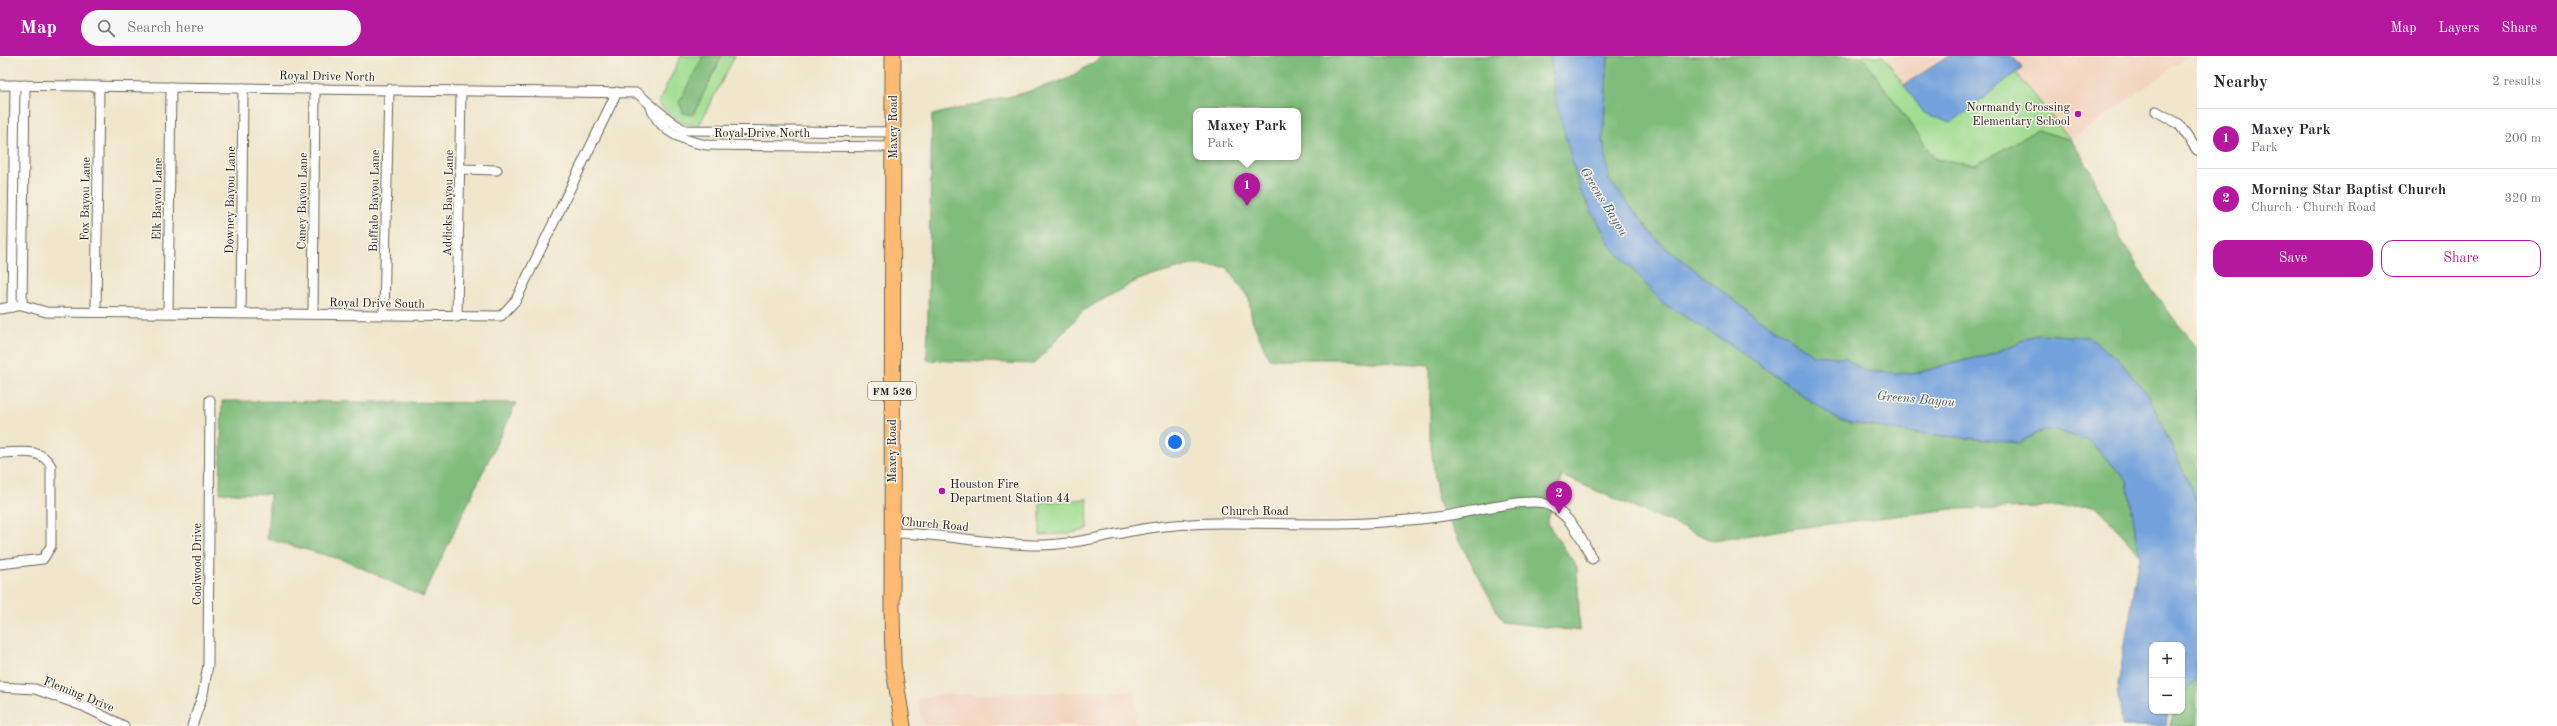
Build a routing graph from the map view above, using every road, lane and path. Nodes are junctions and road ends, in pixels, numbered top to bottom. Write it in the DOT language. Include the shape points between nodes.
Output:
graph roads {
  1 [pos="893,56"];
  2 [pos="0,85"];
  3 [pos="15,85"];
  4 [pos="25,85"];
  5 [pos="98,86"];
  6 [pos="171,87"];
  7 [pos="243,88"];
  8 [pos="315,88"];
  9 [pos="389,89"];
  10 [pos="461,91"];
  11 [pos="617,92"];
  12 [pos="650,104"];
  13 [pos="2156,111"];
  14 [pos="795,131"];
  15 [pos="893,139"];
  16 [pos="794,146"];
  17 [pos="2197,150"];
  18 [pos="461,169"];
  19 [pos="497,170"];
  20 [pos="14,197"];
  21 [pos="24,198"];
  22 [pos="13,248"];
  23 [pos="23,248"];
  24 [pos="22,305"];
  25 [pos="12,307"];
  26 [pos="0,309"];
  27 [pos="96,312"];
  28 [pos="168,312"];
  29 [pos="241,313"];
  30 [pos="313,314"];
  31 [pos="384,314"];
  32 [pos="457,317"];
  33 [pos="210,400"];
  34 [pos="0,452"];
  35 [pos="892,533"];
  36 [pos="1592,559"];
  37 [pos="0,564"];
  38 [pos="0,687"];
  39 [pos="124,726"];
  40 [pos="192,726"];
  41 [pos="904,726"];
  1 -- 15 [label="main road, Maxey Road / FM 526"];
  2 -- 3 [label="street, Royal Drive North"];
  3 -- 4 [label="street, Royal Drive North"];
  3 -- 20 [label="street"];
  4 -- 5 [label="street, Royal Drive North"];
  4 -- 21 [label="street"];
  5 -- 6 [label="street, Royal Drive North"];
  5 -- 27 [label="street, Fox Bayou Lane"];
  6 -- 7 [label="street, Royal Drive North"];
  6 -- 28 [label="street, Elk Bayou Lane"];
  7 -- 8 [label="street, Royal Drive North"];
  7 -- 29 [label="street, Downey Bayou Lane"];
  8 -- 9 [label="street, Royal Drive North"];
  8 -- 30 [label="street, Caney Bayou Lane"];
  9 -- 10 [label="street, Royal Drive North"];
  9 -- 31 [label="street, Buffalo Bayou Lane"];
  10 -- 11 [label="street, Royal Drive North"];
  10 -- 18 [label="street, Addicks Bayou Lane"];
  11 -- 12 [label="street, Royal Drive North" via="637,93"];
  11 -- 32 [label="street, Royal Drive South" via="516,300 501,316"];
  12 -- 14 [label="street, Royal Drive North" via="676,126 685,130"];
  12 -- 16 [label="street, Royal Drive North" via="653,114 668,130 691,142 707,145"];
  13 -- 17 [label="street" via="2179,124"];
  14 -- 15 [label="street, Royal Drive North"];
  14 -- 16 [label="street"];
  15 -- 16 [label="street, Royal Drive North"];
  15 -- 35 [label="main road, Maxey Road / FM 526"];
  18 -- 19 [label="street"];
  18 -- 32 [label="street, Addicks Bayou Lane"];
  20 -- 21 [label="street"];
  20 -- 22 [label="street"];
  21 -- 23 [label="street"];
  22 -- 23 [label="street"];
  22 -- 25 [label="street"];
  23 -- 24 [label="street"];
  24 -- 25 [label="street, Royal Drive South"];
  24 -- 27 [label="street, Royal Drive South" via="46,312"];
  25 -- 26 [label="street, Royal Drive South"];
  27 -- 28 [label="street, Royal Drive South"];
  28 -- 29 [label="street, Royal Drive South"];
  29 -- 30 [label="street, Royal Drive South"];
  30 -- 31 [label="street, Royal Drive South"];
  31 -- 32 [label="street, Royal Drive South"];
  33 -- 40 [label="street, Coolwood Drive" via="208,665 203,694"];
  34 -- 37 [label="street" via="38,453 47,458 51,466 51,546 43,559"];
  35 -- 36 [label="street, Church Road" via="932,534 1041,545 1165,526 1365,523 1442,516 1524,503 1542,503 1558,512 1581,534"];
  35 -- 41 [label="main road, Maxey Road / FM 526" via="893,664"];
  38 -- 39 [label="street, Fleming Drive" via="35,689 83,706"];
}
